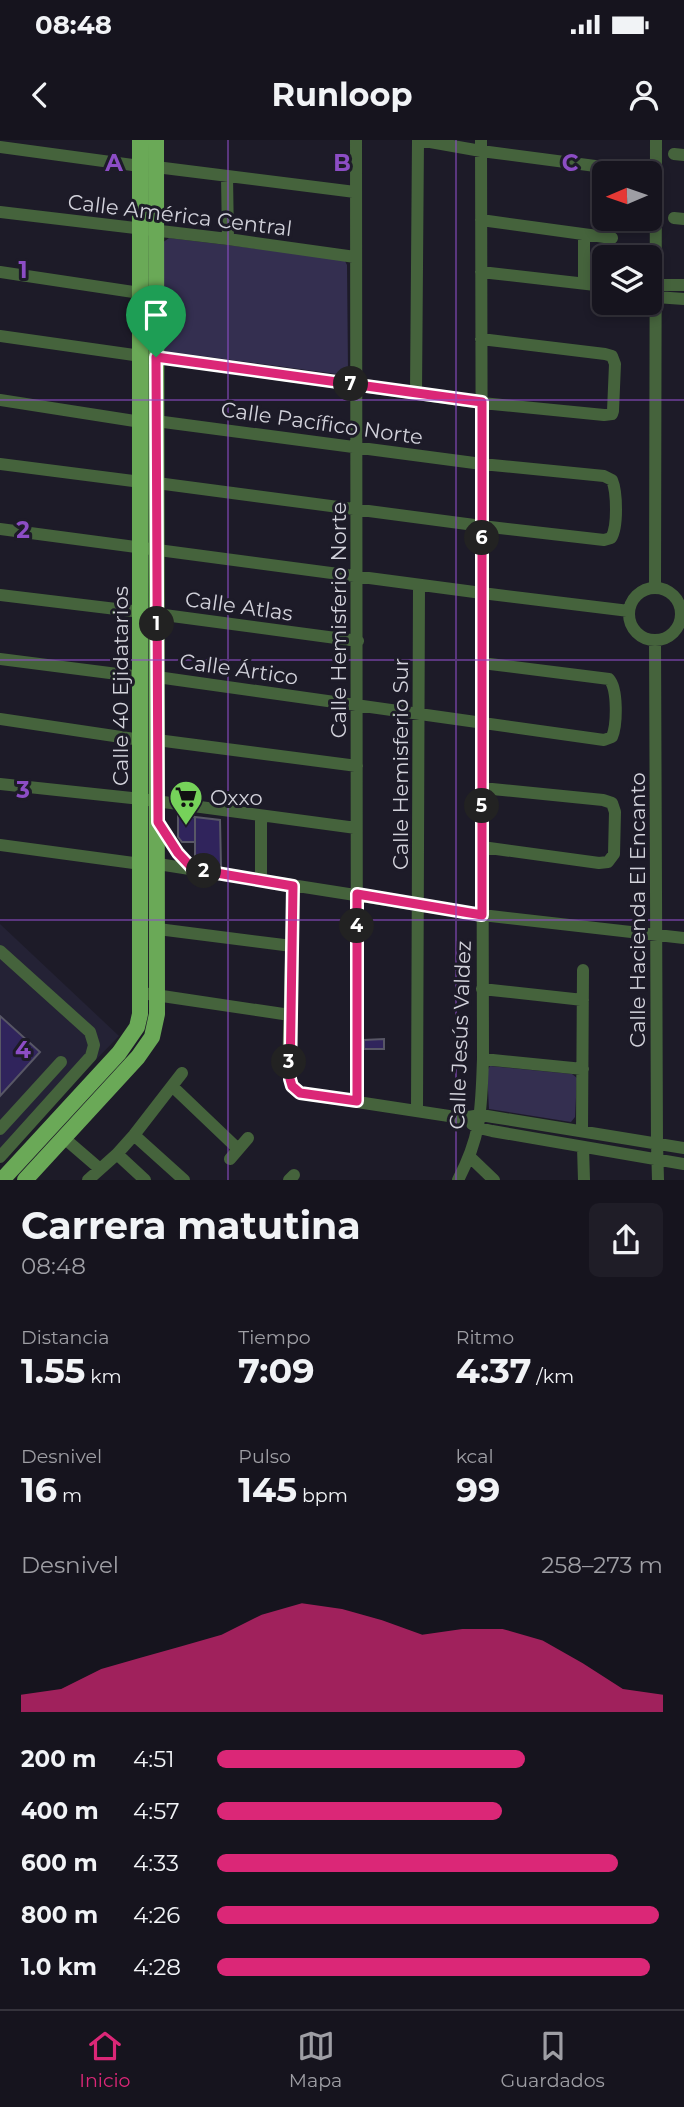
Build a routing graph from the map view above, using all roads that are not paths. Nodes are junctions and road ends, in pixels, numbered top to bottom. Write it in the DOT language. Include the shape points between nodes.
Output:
graph roads {
  1 [pos="140,140"];
  2 [pos="156,140"];
  3 [pos="356,140"];
  4 [pos="419,140"];
  5 [pos="656,140"];
  6 [pos="481,145"];
  7 [pos="0,147"];
  8 [pos="656,161"];
  9 [pos="592,163"];
  10 [pos="148,166"];
  11 [pos="228,176"];
  12 [pos="355,192"];
  13 [pos="0,212"];
  14 [pos="481,220"];
  15 [pos="148,230"];
  16 [pos="584,235"];
  17 [pos="612,238"];
  18 [pos="228,239"];
  19 [pos="355,257"];
  20 [pos="0,272"];
  21 [pos="481,272"];
  22 [pos="584,284"];
  23 [pos="592,285"];
  24 [pos="684,285"];
  25 [pos="662,288"];
  26 [pos="141,293"];
  27 [pos="662,293"];
  28 [pos="684,299"];
  29 [pos="652,315"];
  30 [pos="0,336"];
  31 [pos="481,339"];
  32 [pos="148,357"];
  33 [pos="355,384"];
  34 [pos="416,393"];
  35 [pos="0,400"];
  36 [pos="482,402"];
  37 [pos="148,421"];
  38 [pos="356,447"];
  39 [pos="0,464"];
  40 [pos="482,464"];
  41 [pos="149,483"];
  42 [pos="357,508"];
  43 [pos="482,526"];
  44 [pos="0,529"];
  45 [pos="149,548"];
  46 [pos="357,577"];
  47 [pos="419,585"];
  48 [pos="655,588"];
  49 [pos="482,593"];
  50 [pos="0,594"];
  51 [pos="629,611"];
  52 [pos="149,613"];
  53 [pos="682,616"];
  54 [pos="656,640"];
  55 [pos="358,642"];
  56 [pos="0,659"];
  57 [pos="482,663"];
  58 [pos="149,677"];
  59 [pos="357,706"];
  60 [pos="420,714"];
  61 [pos="0,719"];
  62 [pos="482,723"];
  63 [pos="149,740"];
  64 [pos="357,766"];
  65 [pos="0,784"];
  66 [pos="482,788"];
  67 [pos="149,800"];
  68 [pos="261,816"];
  69 [pos="158,822"];
  70 [pos="356,828"];
  71 [pos="0,845"];
  72 [pos="482,847"];
  73 [pos="149,864"];
  74 [pos="193,869"];
  75 [pos="261,880"];
  76 [pos="293,886"];
  77 [pos="357,894"];
  78 [pos="418,904"];
  79 [pos="482,915"];
  80 [pos="158,929"];
  81 [pos="656,936"];
  82 [pos="684,938"];
  83 [pos="292,946"];
  84 [pos="0,951"];
  85 [pos="583,970"];
  86 [pos="482,989"];
  87 [pos="150,994"];
  88 [pos="583,1000"];
  89 [pos="290,1015"];
  90 [pos="483,1059"];
  91 [pos="61,1062"];
  92 [pos="583,1069"];
  93 [pos="182,1073"];
  94 [pos="172,1086"];
  95 [pos="357,1101"];
  96 [pos="417,1110"];
  97 [pos="480,1121"];
  98 [pos="0,1129"];
  99 [pos="582,1130"];
  100 [pos="134,1135"];
  101 [pos="64,1138"];
  102 [pos="248,1138"];
  103 [pos="657,1143"];
  104 [pos="583,1147"];
  105 [pos="684,1148"];
  106 [pos="117,1154"];
  107 [pos="0,1157"];
  108 [pos="470,1157"];
  109 [pos="657,1159"];
  110 [pos="684,1164"];
  111 [pos="100,1169"];
  112 [pos="2,1180"];
  113 [pos="25,1180"];
  114 [pos="88,1180"];
  115 [pos="145,1180"];
  116 [pos="184,1180"];
  117 [pos="458,1180"];
  118 [pos="494,1180"];
  119 [pos="584,1180"];
  120 [pos="658,1180"];
  1 -- 10 [label="main road, Calle 40 Ejidatarios"];
  2 -- 10 [label="main road, Calle 40 Ejidatarios"];
  3 -- 12 [label="street, Calle Hemisferio Norte"];
  4 -- 6 [label="street"];
  4 -- 34 [label="street"];
  5 -- 8 [label="street"];
  6 -- 9 [label="street"];
  6 -- 14 [label="street, Calle Jesús Valdez"];
  7 -- 10 [label="street"];
  10 -- 11 [label="street"];
  10 -- 15 [label="main road, Calle 40 Ejidatarios"];
  11 -- 12 [label="street"];
  11 -- 18 [label="street"];
  12 -- 19 [label="street, Calle Hemisferio Norte"];
  13 -- 15 [label="street, Calle América Central"];
  14 -- 16 [label="street"];
  14 -- 21 [label="street, Calle Jesús Valdez"];
  15 -- 18 [label="street, Calle América Central"];
  15 -- 26 [label="main road, Calle 40 Ejidatarios"];
  15 -- 32 [label="main road, Calle 40 Ejidatarios"];
  16 -- 17 [label="street"];
  16 -- 22 [label="street"];
  18 -- 19 [label="street, Calle América Central"];
  19 -- 33 [label="street, Calle Hemisferio Norte"];
  20 -- 26 [label="street"];
  21 -- 22 [label="street"];
  21 -- 31 [label="street, Calle Jesús Valdez"];
  22 -- 23 [label="street"];
  24 -- 25 [label="street"];
  26 -- 32 [label="main road, Calle 40 Ejidatarios"];
  27 -- 28 [label="street"];
  29 -- 48 [label="street"];
  30 -- 32 [label="street"];
  31 -- 36 [label="street, Calle Jesús Valdez"];
  31 -- 36 [label="street" via="612,356 615,364 615,402 608,415"];
  32 -- 33 [label="street"];
  32 -- 37 [label="main road, Calle 40 Ejidatarios"];
  33 -- 34 [label="street"];
  33 -- 38 [label="street, Calle Hemisferio Norte"];
  34 -- 36 [label="street"];
  35 -- 37 [label="street, Calle Pacífico Norte"];
  36 -- 40 [label="street, Calle Jesús Valdez"];
  37 -- 38 [label="street, Calle Pacífico Norte"];
  37 -- 41 [label="main road, Calle 40 Ejidatarios"];
  38 -- 40 [label="street, Calle Pacífico Norte"];
  38 -- 42 [label="street, Calle Hemisferio Norte"];
  39 -- 41 [label="street"];
  40 -- 43 [label="street, Calle Jesús Valdez"];
  40 -- 43 [label="street, Calle Pacífico Norte" via="604,476 612,480 615,489 611,538"];
  41 -- 42 [label="street"];
  41 -- 45 [label="main road, Calle 40 Ejidatarios"];
  42 -- 43 [label="street"];
  42 -- 46 [label="street, Calle Hemisferio Norte"];
  43 -- 49 [label="street, Calle Jesús Valdez"];
  44 -- 45 [label="street"];
  45 -- 46 [label="street"];
  45 -- 52 [label="main road, Calle 40 Ejidatarios"];
  46 -- 47 [label="street"];
  46 -- 55 [label="street, Calle Hemisferio Norte"];
  47 -- 49 [label="street"];
  47 -- 60 [label="street, Calle Hemisferio Sur"];
  48 -- 51 [label="street" via="641,592"];
  48 -- 53 [label="street" via="671,593"];
  49 -- 51 [label="street"];
  49 -- 57 [label="street, Calle Jesús Valdez"];
  50 -- 52 [label="street, Calle Atlas"];
  51 -- 54 [label="street" via="635,632"];
  52 -- 55 [label="street, Calle Atlas"];
  52 -- 58 [label="main road, Calle 40 Ejidatarios"];
  53 -- 54 [label="street" via="670,635"];
  54 -- 81 [label="street, Calle Hacienda El Encanto"];
  55 -- 59 [label="street, Calle Hemisferio Norte"];
  56 -- 58 [label="street, Calle Ártico"];
  57 -- 62 [label="street, Calle Jesús Valdez"];
  57 -- 62 [label="street, Calle Ártico" via="606,677 615,690 615,729 608,740"];
  58 -- 59 [label="street, Calle Ártico"];
  58 -- 63 [label="main road, Calle 40 Ejidatarios"];
  59 -- 60 [label="street, Calle Ártico"];
  59 -- 64 [label="street, Calle Hemisferio Norte"];
  60 -- 62 [label="street, Calle Ártico"];
  60 -- 78 [label="street, Calle Hemisferio Sur"];
  61 -- 63 [label="street"];
  62 -- 66 [label="street, Calle Jesús Valdez"];
  63 -- 64 [label="street"];
  63 -- 67 [label="main road, Calle 40 Ejidatarios"];
  64 -- 70 [label="street, Calle Hemisferio Norte"];
  65 -- 67 [label="street"];
  66 -- 72 [label="street, Calle Jesús Valdez"];
  66 -- 72 [label="street" via="603,800 612,803 615,812 614,854 608,862"];
  67 -- 68 [label="street"];
  67 -- 69 [label="main road, Calle 40 Ejidatarios"];
  67 -- 73 [label="main road, Calle 40 Ejidatarios"];
  68 -- 70 [label="street"];
  68 -- 75 [label="street"];
  69 -- 73 [label="main road, Calle 40 Ejidatarios"];
  69 -- 74 [label="street"];
  70 -- 77 [label="street, Calle Hemisferio Norte"];
  71 -- 73 [label="street"];
  72 -- 79 [label="street, Calle Jesús Valdez"];
  73 -- 74 [label="street"];
  73 -- 80 [label="main road, Calle 40 Ejidatarios"];
  73 -- 87 [label="main road, Calle 40 Ejidatarios"];
  74 -- 75 [label="street"];
  75 -- 76 [label="street"];
  76 -- 77 [label="street"];
  76 -- 83 [label="street"];
  77 -- 78 [label="street"];
  77 -- 95 [label="street, Calle Hemisferio Norte"];
  78 -- 79 [label="street"];
  78 -- 96 [label="street, Calle Hemisferio Sur"];
  79 -- 81 [label="street"];
  79 -- 86 [label="street, Calle Jesús Valdez"];
  80 -- 83 [label="street"];
  80 -- 87 [label="main road, Calle 40 Ejidatarios"];
  81 -- 82 [label="street"];
  81 -- 103 [label="street, Calle Hacienda El Encanto"];
  83 -- 89 [label="street"];
  84 -- 107 [label="street" via="90,1032 94,1045 90,1056"];
  85 -- 88 [label="street"];
  86 -- 88 [label="street"];
  86 -- 90 [label="street, Calle Jesús Valdez"];
  87 -- 89 [label="street"];
  87 -- 101 [label="main road, Calle 40 Ejidatarios" via="156,1026 148,1045"];
  87 -- 112 [label="main road, Calle 40 Ejidatarios" via="125,1046"];
  88 -- 92 [label="street"];
  89 -- 95 [label="street" via="288,1071 292,1086 305,1094"];
  90 -- 92 [label="street"];
  90 -- 97 [label="street, Calle Jesús Valdez"];
  91 -- 98 [label="street"];
  92 -- 99 [label="street"];
  93 -- 94 [label="street"];
  94 -- 100 [label="street"];
  94 -- 102 [label="street" via="234,1154"];
  95 -- 96 [label="street"];
  96 -- 97 [label="street"];
  97 -- 99 [label="street"];
  97 -- 104 [label="street"];
  97 -- 108 [label="street, Calle Jesús Valdez"];
  99 -- 103 [label="street"];
  100 -- 106 [label="street"];
  100 -- 116 [label="street"];
  101 -- 111 [label="street"];
  101 -- 113 [label="main road, Calle 40 Ejidatarios"];
  103 -- 105 [label="street"];
  103 -- 109 [label="street, Calle Hacienda El Encanto"];
  104 -- 109 [label="street"];
  104 -- 119 [label="street"];
  106 -- 111 [label="street"];
  106 -- 115 [label="street"];
  108 -- 117 [label="street, Calle Jesús Valdez"];
  108 -- 118 [label="street"];
  109 -- 110 [label="street"];
  109 -- 120 [label="street, Calle Hacienda El Encanto"];
  111 -- 114 [label="street"];
}
